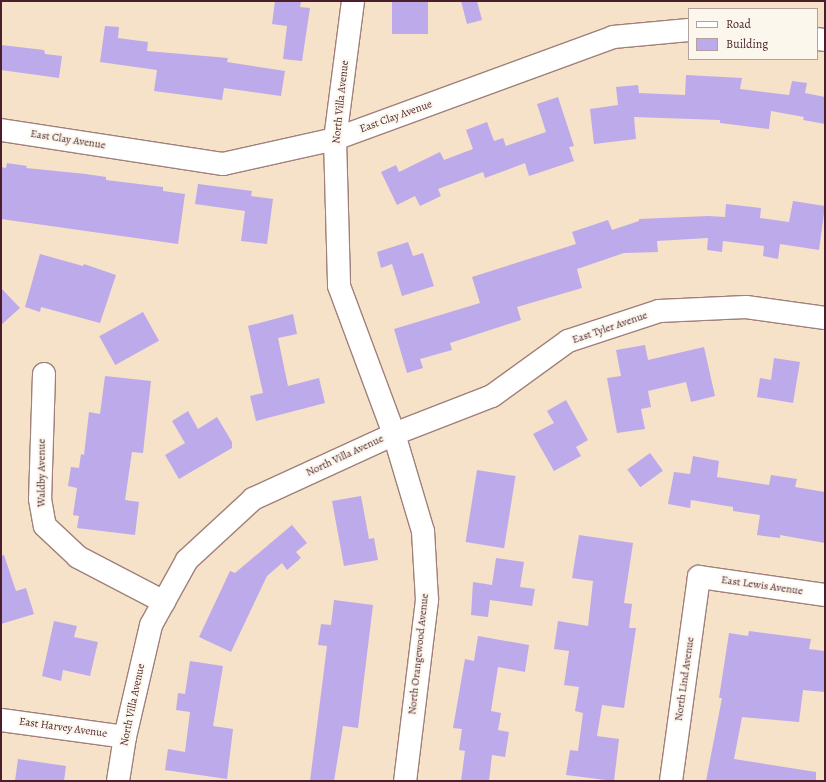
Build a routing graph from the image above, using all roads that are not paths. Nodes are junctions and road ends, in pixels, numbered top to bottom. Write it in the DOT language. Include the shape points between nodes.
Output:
graph roads {
  1 [pos="353,1"];
  2 [pos="688,30"];
  3 [pos="1,130"];
  4 [pos="335,139"];
  5 [pos="825,318"];
  6 [pos="44,374"];
  7 [pos="394,434"];
  8 [pos="699,577"];
  9 [pos="825,595"];
  10 [pos="164,602"];
  11 [pos="1,720"];
  12 [pos="125,736"];
  13 [pos="118,781"];
  14 [pos="405,781"];
  15 [pos="671,781"];
  1 -- 4 [label="street, North Villa Avenue"];
  2 -- 4 [label="street, East Clay Avenue" via="613,38"];
  3 -- 4 [label="street, East Clay Avenue" via="223,164"];
  4 -- 7 [label="street, North Villa Avenue" via="339,286"];
  5 -- 7 [label="street, East Tyler Avenue" via="746,307 659,311 568,341 492,396"];
  6 -- 10 [label="street, Waldby Avenue" via="40,499 45,526 78,557"];
  7 -- 10 [label="street, North Villa Avenue" via="253,499 187,560"];
  7 -- 14 [label="street, North Orangewood Avenue" via="423,531 427,600"];
  8 -- 9 [label="street, East Lewis Avenue"];
  8 -- 15 [label="street, North Lind Avenue"];
  10 -- 12 [label="street, North Villa Avenue" via="151,625"];
  11 -- 12 [label="street, East Harvey Avenue"];
  12 -- 13 [label="street, North Villa Avenue"];
}
